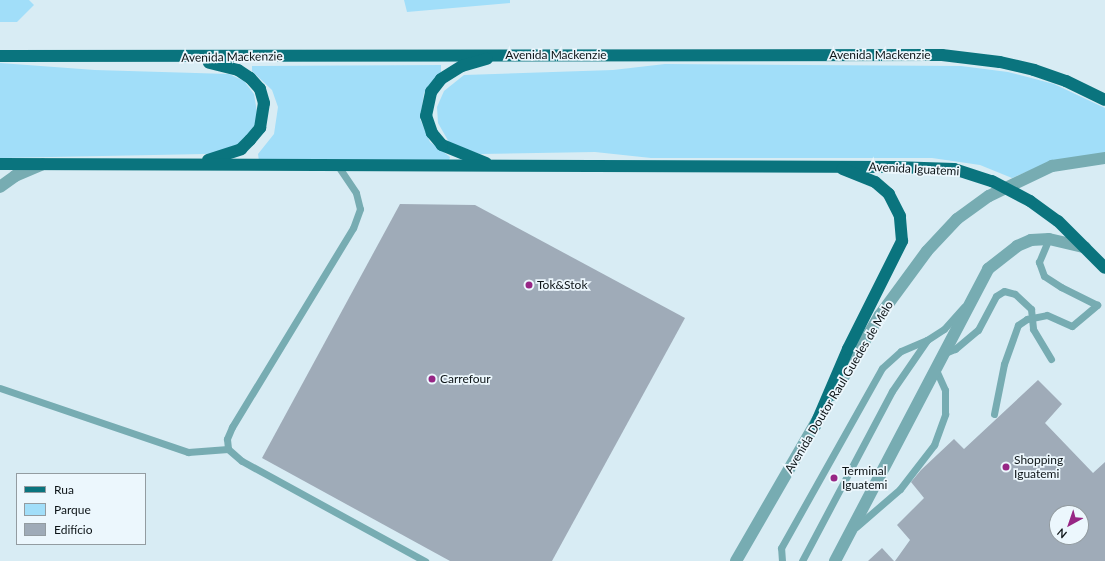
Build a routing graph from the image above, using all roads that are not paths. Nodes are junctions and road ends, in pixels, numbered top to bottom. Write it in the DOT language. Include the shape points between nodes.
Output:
graph roads {
  1 [pos="498,55"];
  2 [pos="0,56"];
  3 [pos="178,58"];
  4 [pos="1105,100"];
  5 [pos="1105,158"];
  6 [pos="196,163"];
  7 [pos="0,164"];
  8 [pos="44,164"];
  9 [pos="338,166"];
  10 [pos="834,166"];
  11 [pos="502,168"];
  12 [pos="0,187"];
  13 [pos="1049,239"];
  14 [pos="1084,247"];
  15 [pos="1105,268"];
  16 [pos="970,299"];
  17 [pos="1032,317"];
  18 [pos="927,340"];
  19 [pos="942,354"];
  20 [pos="1051,359"];
  21 [pos="935,368"];
  22 [pos="0,388"];
  23 [pos="994,414"];
  24 [pos="815,426"];
  25 [pos="228,449"];
  26 [pos="850,532"];
  27 [pos="425,561"];
  28 [pos="736,561"];
  29 [pos="782,561"];
  30 [pos="802,561"];
  31 [pos="835,561"];
  1 -- 3 [label="main road, Avenida Mackenzie" via="345,54"];
  1 -- 4 [label="main road, Avenida Mackenzie" via="942,55 1000,62 1034,70 1066,81"];
  1 -- 11 [label="main road" via="462,66 441,79 431,92 426,116 432,133 442,146 468,158"];
  2 -- 3 [label="main road, Avenida Mackenzie"];
  3 -- 6 [label="main road" via="224,65 238,70 255,84 264,103 260,128 241,149"];
  5 -- 24 [label="street, Avenida Doutor Raul Guedes de Melo" via="1052,166 989,196 957,219 927,251 880,315"];
  6 -- 8 [label="main road"];
  6 -- 9 [label="main road"];
  7 -- 8 [label="main road"];
  8 -- 12 [label="street" via="15,176"];
  9 -- 11 [label="main road"];
  9 -- 25 [label="lane" via="356,193 360,209 353,228 232,427 227,439"];
  10 -- 11 [label="main road"];
  10 -- 14 [label="main road, Avenida Iguatemi, bridge" via="954,169 992,181 1030,201 1058,221"];
  10 -- 24 [label="main road" via="875,182 889,194 900,216 902,241 848,349"];
  13 -- 14 [label="street"];
  13 -- 16 [label="street" via="1031,240 1002,256 988,269"];
  13 -- 17 [label="lane" via="1039,262 1044,276 1097,304 1072,326 1048,315"];
  14 -- 15 [label="main road, Avenida Iguatemi"];
  16 -- 18 [label="lane" via="944,329"];
  16 -- 19 [label="street"];
  17 -- 19 [label="lane" via="1029,305 1012,293 1001,292 978,330 955,349"];
  17 -- 20 [label="lane" via="1033,329"];
  17 -- 23 [label="lane" via="1022,321 1014,330"];
  18 -- 29 [label="lane" via="900,351 882,368 781,548"];
  18 -- 30 [label="lane" via="892,391"];
  19 -- 21 [label="street"];
  21 -- 26 [label="street"];
  21 -- 26 [label="lane" via="946,390 945,414 934,445 900,489"];
  22 -- 25 [label="lane" via="188,452"];
  24 -- 28 [label="street, Avenida Doutor Raul Guedes de Melo"];
  25 -- 27 [label="lane" via="242,461"];
  26 -- 31 [label="street"];
}
